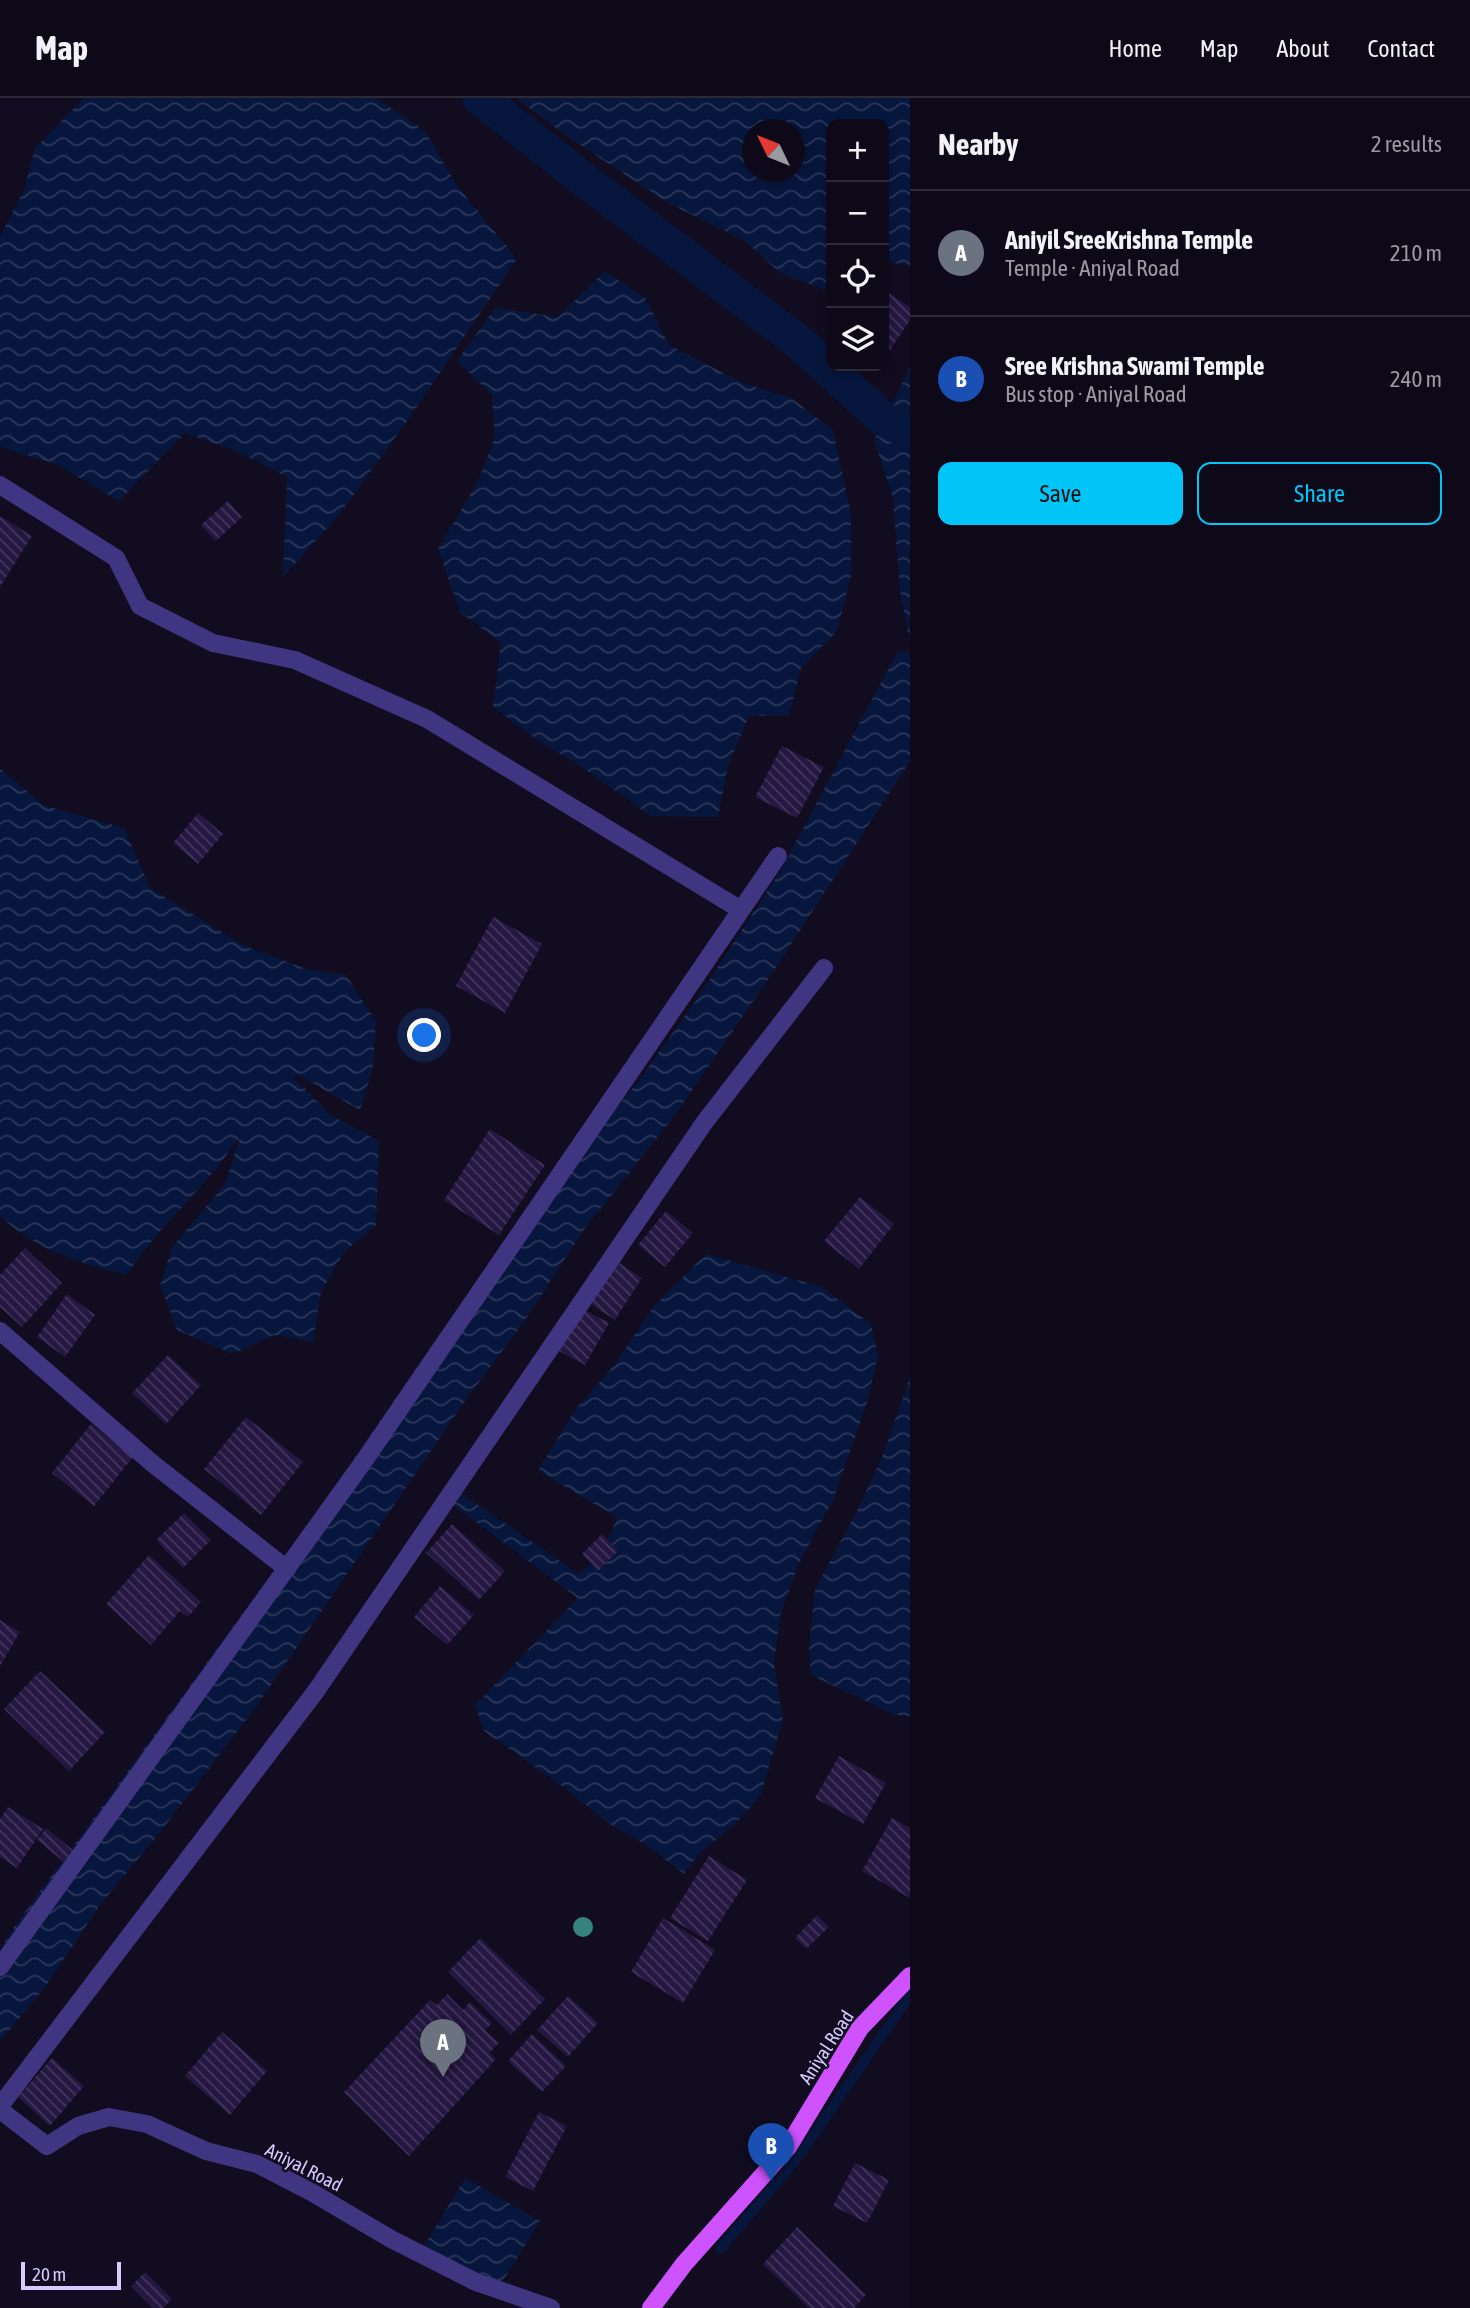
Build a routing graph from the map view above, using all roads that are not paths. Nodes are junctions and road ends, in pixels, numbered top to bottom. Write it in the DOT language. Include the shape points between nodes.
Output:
graph roads {
  1 [pos="0,485"];
  2 [pos="778,856"];
  3 [pos="741,910"];
  4 [pos="824,968"];
  5 [pos="0,1331"];
  6 [pos="287,1569"];
  7 [pos="0,1967"];
  8 [pos="910,1976"];
  9 [pos="0,2108"];
  10 [pos="551,2308"];
  11 [pos="651,2308"];
  1 -- 3 [label="street" via="116,558 141,606 213,643 295,660 427,719"];
  2 -- 3 [label="street"];
  3 -- 6 [label="street"];
  4 -- 9 [label="street" via="704,1123 316,1691"];
  5 -- 6 [label="street" via="152,1464"];
  6 -- 7 [label="street"];
  8 -- 11 [label="main road, Aniyal Road" via="860,2028 788,2147"];
  9 -- 10 [label="street, Aniyal Road" via="47,2146 78,2126 109,2117 147,2124 206,2151 257,2164 477,2282"];
}
